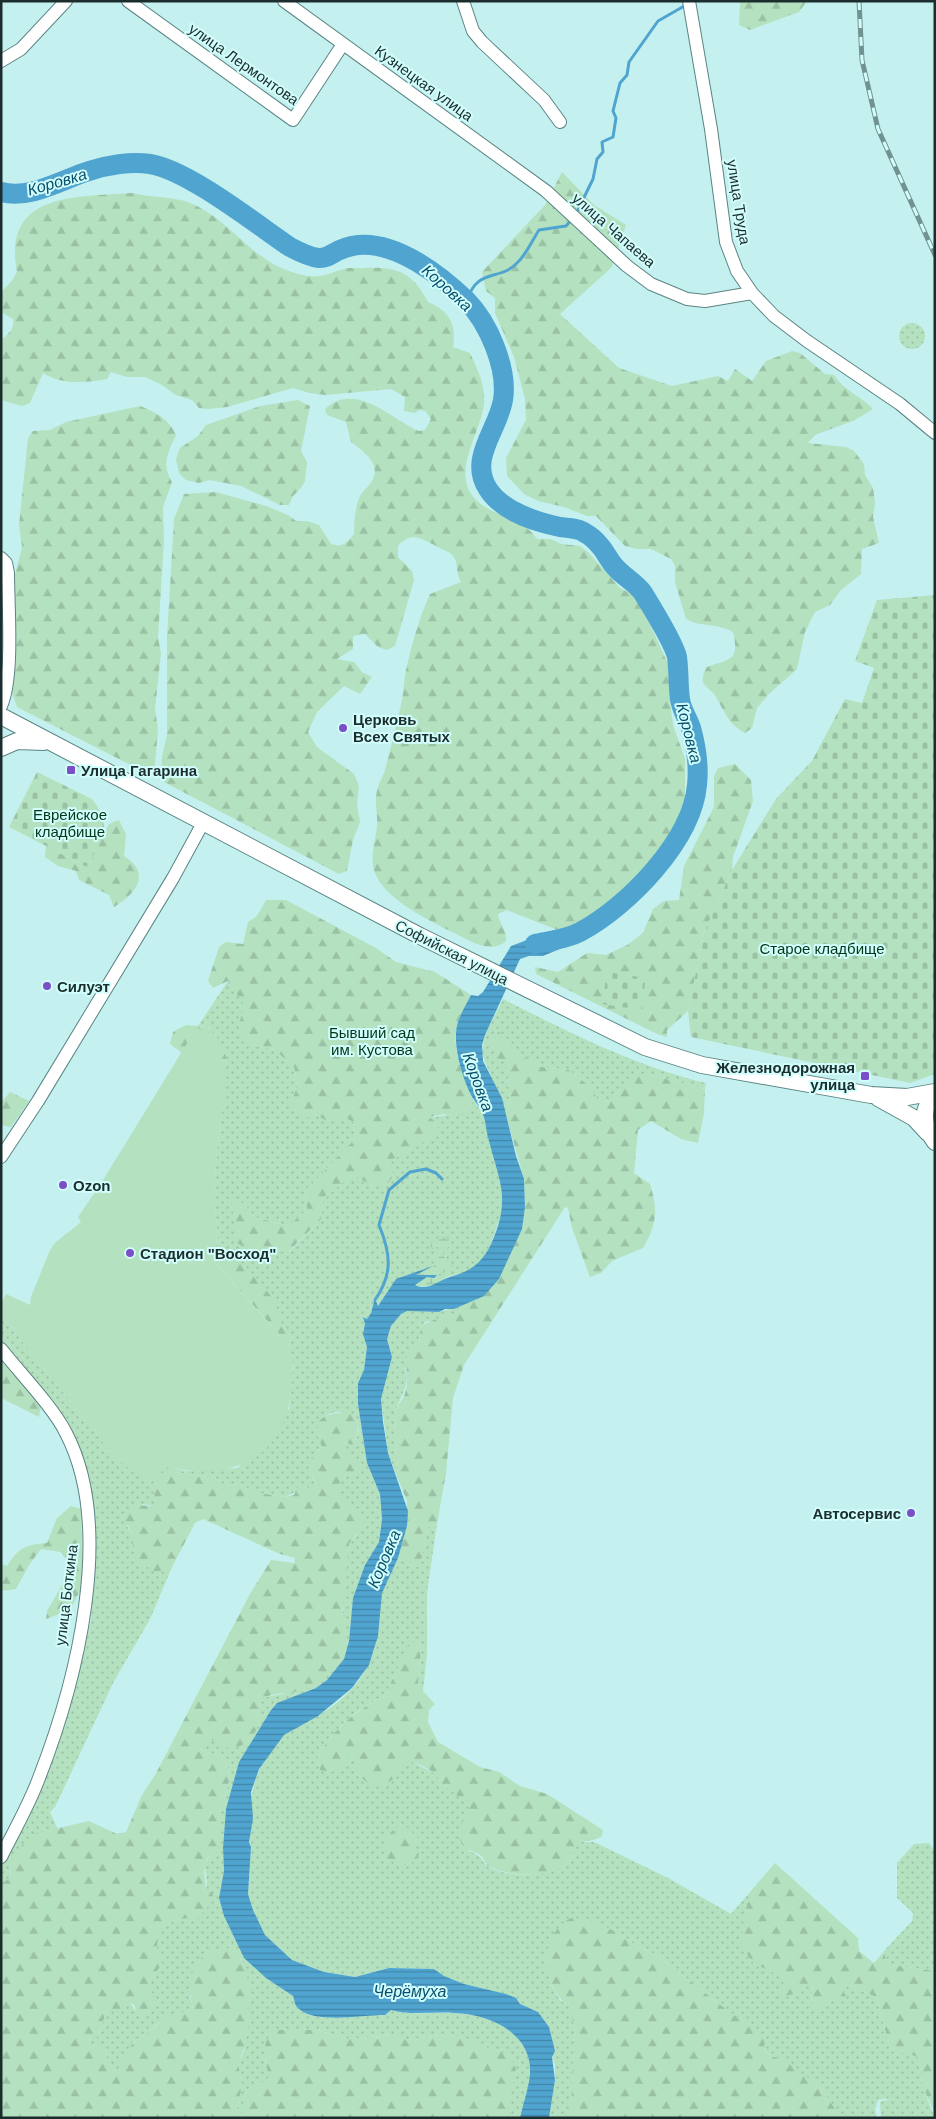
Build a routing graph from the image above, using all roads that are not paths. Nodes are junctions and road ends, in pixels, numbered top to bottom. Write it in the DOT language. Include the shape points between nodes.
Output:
graph roads {
  1 [pos="66,1"];
  2 [pos="128,1"];
  3 [pos="284,1"];
  4 [pos="463,1"];
  5 [pos="689,1"];
  6 [pos="343,44"];
  7 [pos="5,59"];
  8 [pos="560,122"];
  9 [pos="546,191"];
  10 [pos="752,293"];
  11 [pos="935,433"];
  12 [pos="1,558"];
  13 [pos="1,706"];
  14 [pos="1,716"];
  15 [pos="56,744"];
  16 [pos="1,748"];
  17 [pos="203,822"];
  18 [pos="935,1093"];
  19 [pos="872,1095"];
  20 [pos="931,1137"];
  21 [pos="6,1138"];
  22 [pos="1,1156"];
  23 [pos="1,1349"];
  24 [pos="1,1857"];
  1 -- 7 [label="street" via="21,49"];
  2 -- 6 [label="street, улица Лермонтова" via="293,120"];
  3 -- 6 [label="street, Кузнецкая улица"];
  4 -- 8 [label="street" via="473,31 544,100"];
  5 -- 10 [label="street, улица Труда" via="714,145 726,242 737,271"];
  6 -- 9 [label="street, Кузнецкая улица"];
  9 -- 10 [label="street, улица Чапаева" via="651,284 687,299 705,300"];
  10 -- 11 [label="street, улица Труда" via="788,327 900,404"];
  12 -- 13 [label="street" via="6,563 8,574 8,669"];
  14 -- 15 [label="main road, Софийская улица"];
  15 -- 16 [label="main road, Софийская улица" via="17,740"];
  15 -- 17 [label="main road, Софийская улица"];
  17 -- 19 [label="main road, Софийская улица" via="631,1041 672,1057 721,1069"];
  17 -- 21 [label="street" via="173,878 38,1101"];
  18 -- 19 [label="main road, Софийская улица" via="907,1097"];
  18 -- 20 [label="main road" via="925,1114"];
  19 -- 20 [label="main road, Софийская улица" via="914,1118"];
  21 -- 22 [label="street"];
  23 -- 24 [label="street, улица Боткина" via="66,1432 80,1471 89,1530 82,1624 64,1704 38,1780"];
}
